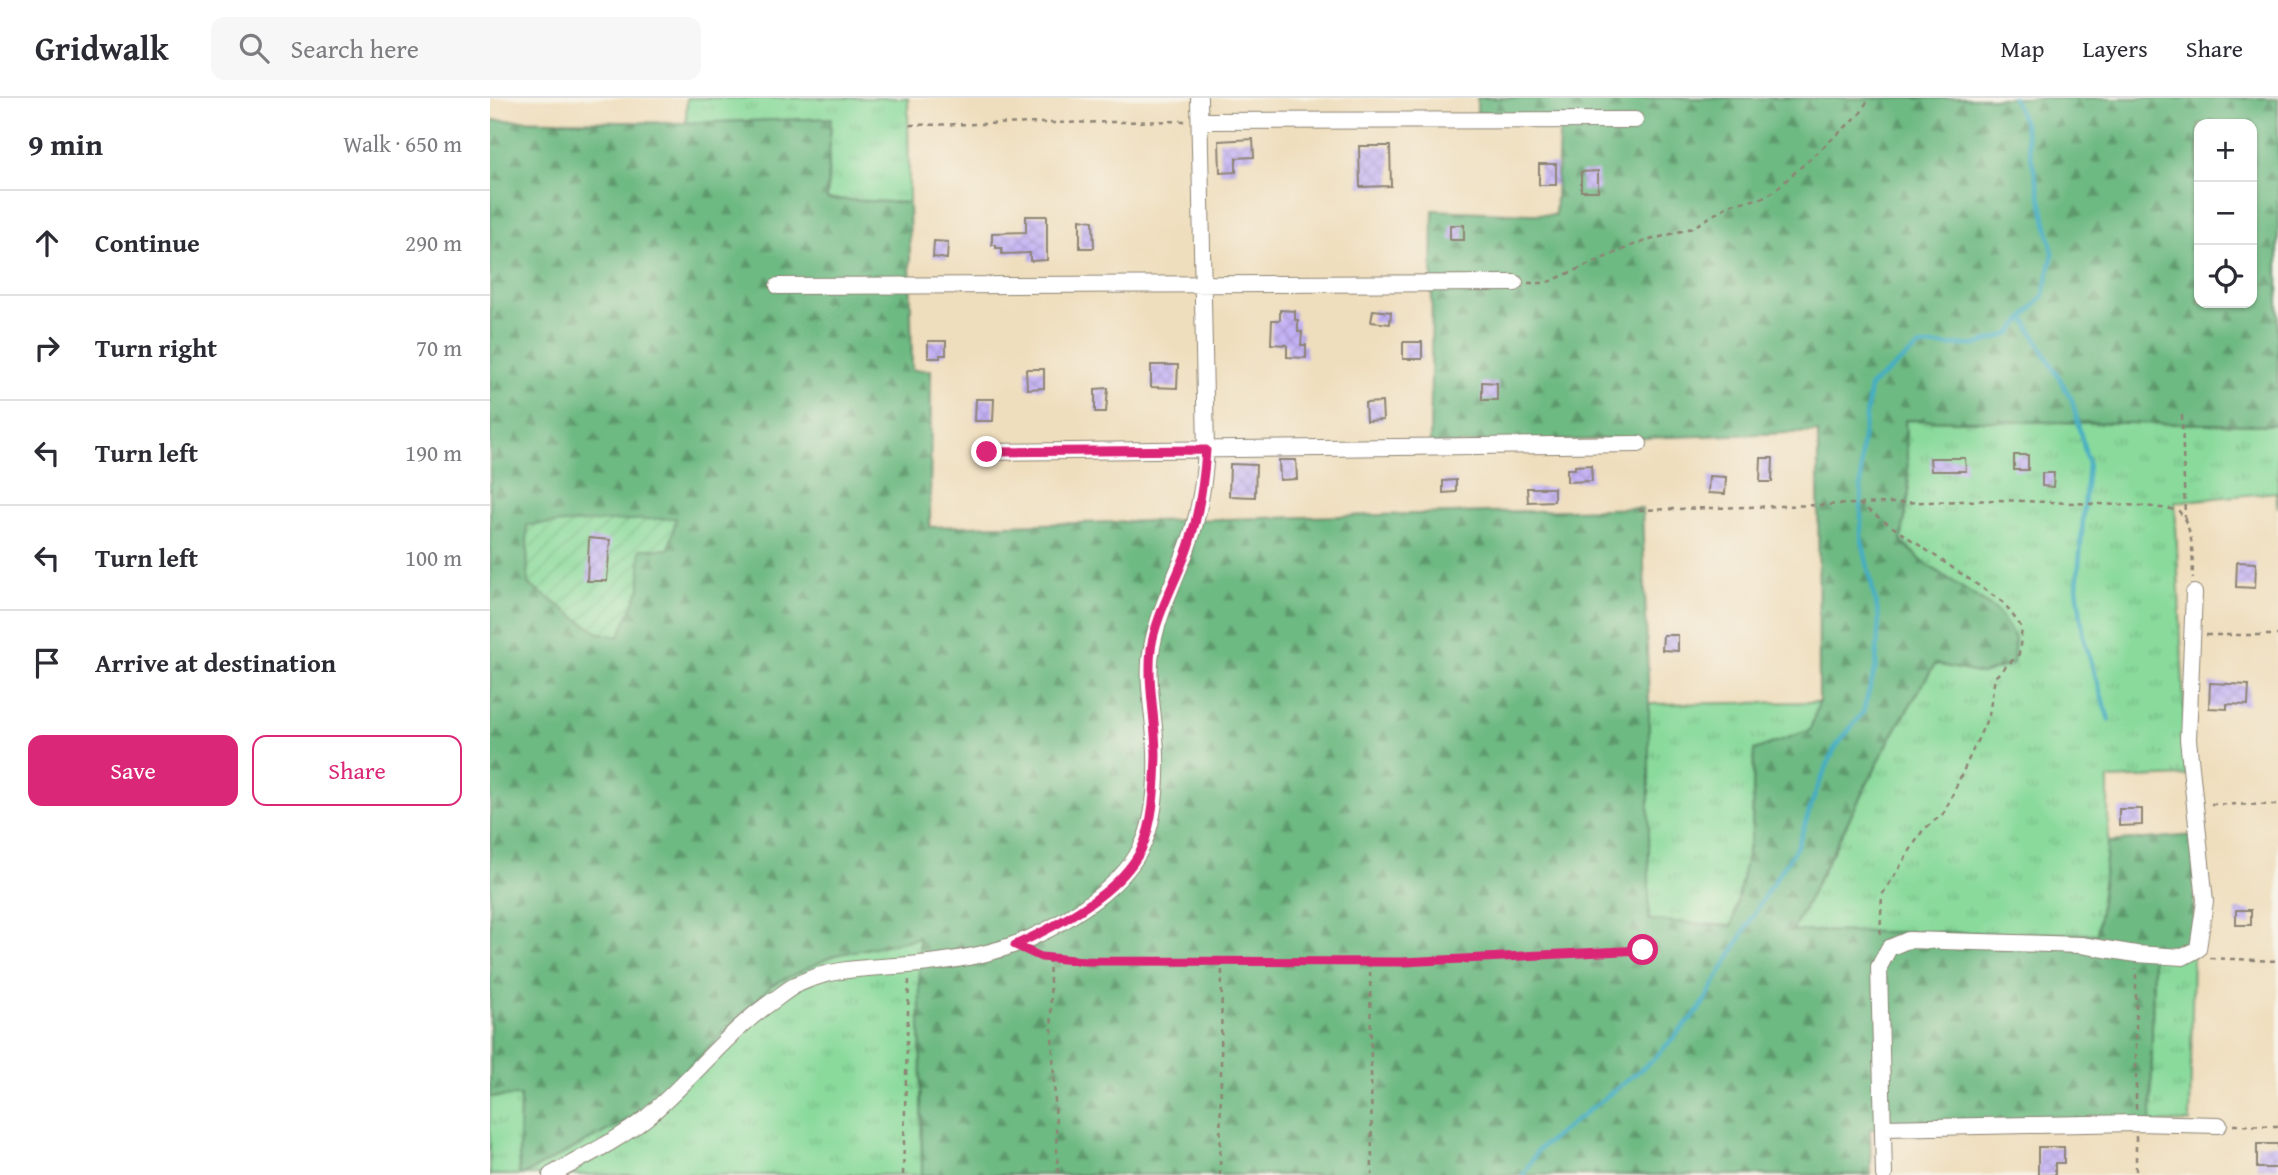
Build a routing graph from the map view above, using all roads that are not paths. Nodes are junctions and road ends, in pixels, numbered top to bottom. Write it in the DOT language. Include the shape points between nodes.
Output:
graph roads {
  1 [pos="1199,98"];
  2 [pos="1635,120"];
  3 [pos="1200,121"];
  4 [pos="1515,284"];
  5 [pos="1203,285"];
  6 [pos="778,286"];
  7 [pos="1639,444"];
  8 [pos="1206,450"];
  9 [pos="987,452"];
  10 [pos="2194,593"];
  11 [pos="2219,1125"];
  12 [pos="1883,1128"];
  13 [pos="551,1175"];
  14 [pos="1884,1175"];
  1 -- 3 [label="street"];
  2 -- 3 [label="street"];
  3 -- 5 [label="street"];
  4 -- 5 [label="street"];
  5 -- 6 [label="street"];
  5 -- 8 [label="street"];
  7 -- 8 [label="street"];
  8 -- 9 [label="street"];
  8 -- 13 [label="street" via="1189,544 1151,648 1156,755 1150,822 1140,850 1124,873 1079,911 1015,945 980,956 866,966 800,983 724,1041 646,1117 612,1142"];
  10 -- 12 [label="street" via="2188,739 2205,901 2199,949 2183,957 2081,945 1908,940 1889,948 1879,967"];
  11 -- 12 [label="street"];
  12 -- 14 [label="street"];
}
